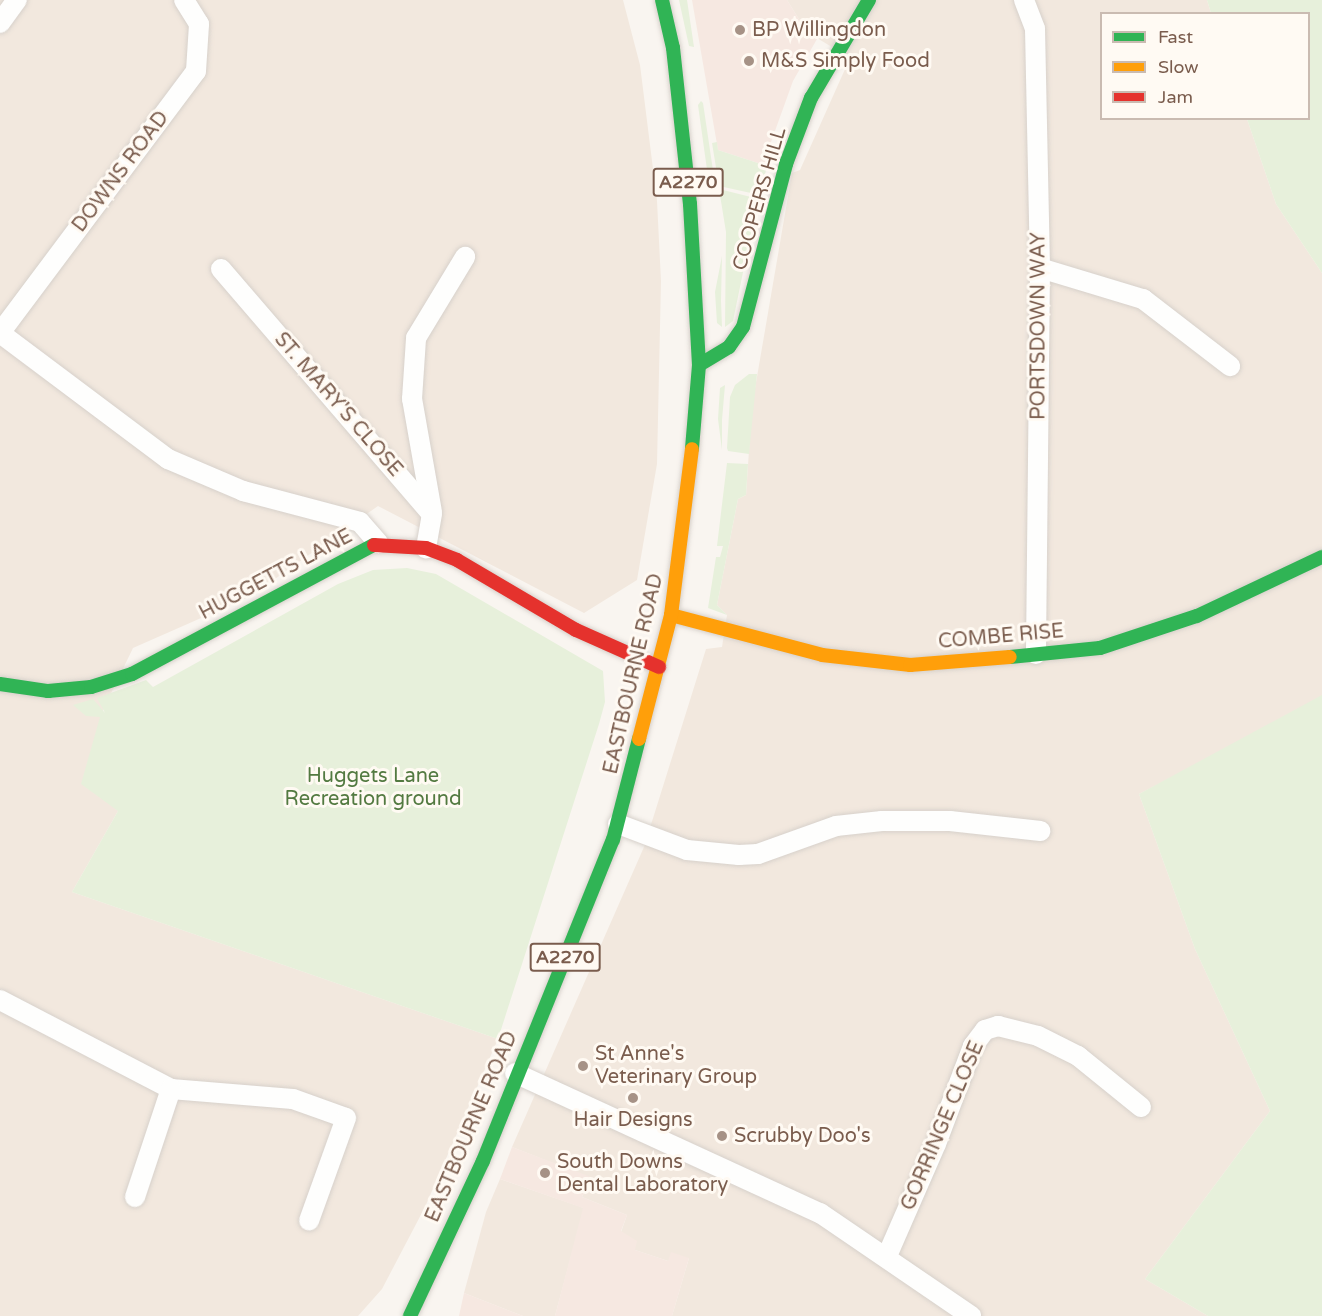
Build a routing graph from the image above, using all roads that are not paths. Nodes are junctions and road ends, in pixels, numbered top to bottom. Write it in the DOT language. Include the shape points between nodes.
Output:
graph roads {
  1 [pos="17,0"];
  2 [pos="184,0"];
  3 [pos="662,0"];
  4 [pos="869,0"];
  5 [pos="1024,0"];
  6 [pos="0,23"];
  7 [pos="465,257"];
  8 [pos="1040,268"];
  9 [pos="222,269"];
  10 [pos="0,333"];
  11 [pos="699,366"];
  12 [pos="1230,366"];
  13 [pos="432,514"];
  14 [pos="378,543"];
  15 [pos="426,548"];
  16 [pos="1322,557"];
  17 [pos="671,615"];
  18 [pos="1036,654"];
  19 [pos="659,667"];
  20 [pos="0,684"];
  21 [pos="618,824"];
  22 [pos="1040,831"];
  23 [pos="0,1000"];
  24 [pos="515,1073"];
  25 [pos="171,1089"];
  26 [pos="1141,1107"];
  27 [pos="135,1197"];
  28 [pos="309,1221"];
  29 [pos="887,1256"];
  30 [pos="421,1290"];
  31 [pos="410,1316"];
  32 [pos="429,1316"];
  33 [pos="971,1316"];
  1 -- 6 [label="street"];
  2 -- 10 [label="street, DOWNS ROAD" via="199,24 196,71"];
  3 -- 11 [label="street, EASTBOURNE ROAD / A2270" via="673,48 690,204"];
  4 -- 11 [label="street, COOPERS HILL" via="811,98 786,164 743,327 729,347"];
  5 -- 8 [label="street, PORTSDOWN WAY" via="1035,29"];
  7 -- 13 [label="street" via="416,338 412,399"];
  8 -- 12 [label="street" via="1143,299"];
  8 -- 18 [label="street, PORTSDOWN WAY"];
  9 -- 13 [label="street, ST. MARY'S CLOSE"];
  10 -- 14 [label="street" via="168,459 243,491 360,522"];
  11 -- 17 [label="street, EASTBOURNE ROAD / A2270" via="688,505"];
  13 -- 15 [label="street"];
  14 -- 15 [label="street, HUGGETTS LANE"];
  14 -- 20 [label="street, HUGGETTS LANE" via="132,674 91,687 48,691"];
  15 -- 19 [label="street, HUGGETTS LANE" via="457,560 576,630"];
  16 -- 18 [label="street, COMBE RISE" via="1197,616 1100,648"];
  17 -- 18 [label="street, COMBE RISE" via="822,655 910,665"];
  17 -- 19 [label="street, EASTBOURNE ROAD / A2270"];
  19 -- 21 [label="street, EASTBOURNE ROAD / A2270"];
  21 -- 22 [label="street" via="687,850 739,855 758,854 836,826 882,821 950,821"];
  21 -- 24 [label="street, EASTBOURNE ROAD / A2270"];
  23 -- 25 [label="street"];
  24 -- 29 [label="street" via="820,1213"];
  24 -- 30 [label="street, EASTBOURNE ROAD / A2270" via="483,1161"];
  25 -- 27 [label="street"];
  25 -- 28 [label="street" via="293,1099 346,1118"];
  26 -- 29 [label="street, GORRINGE CLOSE" via="1068,1051 1018,1031 998,1026 985,1030 973,1046 940,1135"];
  29 -- 33 [label="street"];
  30 -- 31 [label="street, EASTBOURNE ROAD / A2270"];
  30 -- 32 [label="street"];
}
